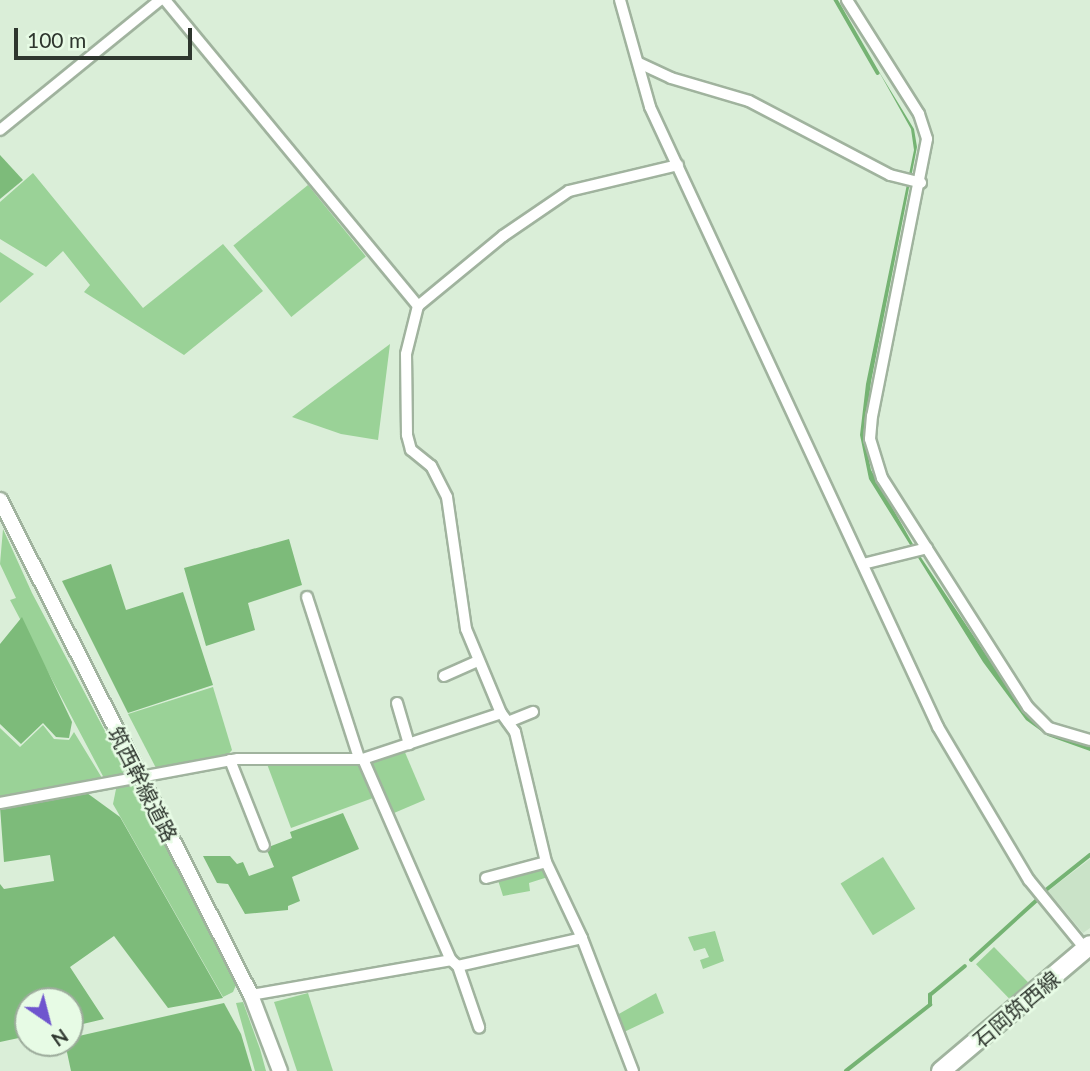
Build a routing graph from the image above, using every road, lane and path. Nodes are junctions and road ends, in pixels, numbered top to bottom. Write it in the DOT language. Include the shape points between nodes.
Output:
graph roads {
  1 [pos="163,0"];
  2 [pos="620,0"];
  3 [pos="847,0"];
  4 [pos="639,64"];
  5 [pos="0,130"];
  6 [pos="678,164"];
  7 [pos="921,183"];
  8 [pos="418,306"];
  9 [pos="0,500"];
  10 [pos="927,548"];
  11 [pos="863,564"];
  12 [pos="307,597"];
  13 [pos="478,661"];
  14 [pos="444,676"];
  15 [pos="397,703"];
  16 [pos="533,712"];
  17 [pos="504,717"];
  18 [pos="1090,740"];
  19 [pos="409,744"];
  20 [pos="361,758"];
  21 [pos="230,761"];
  22 [pos="141,779"];
  23 [pos="0,803"];
  24 [pos="264,846"];
  25 [pos="546,862"];
  26 [pos="486,878"];
  27 [pos="582,938"];
  28 [pos="1089,949"];
  29 [pos="454,963"];
  30 [pos="251,995"];
  31 [pos="479,1027"];
  32 [pos="280,1071"];
  33 [pos="633,1071"];
  34 [pos="941,1071"];
  1 -- 5 [label="street"];
  1 -- 8 [label="street"];
  2 -- 4 [label="street"];
  3 -- 7 [label="street" via="919,114 927,139"];
  4 -- 6 [label="street" via="650,107"];
  4 -- 7 [label="street" via="749,101 890,176"];
  6 -- 8 [label="street" via="569,191 503,236"];
  6 -- 11 [label="street"];
  7 -- 10 [label="street" via="870,439 882,478"];
  8 -- 13 [label="street" via="406,354 407,435 411,450 431,466 447,497 466,629"];
  9 -- 22 [label="street, 筑西幹線道路"];
  10 -- 11 [label="street"];
  10 -- 18 [label="street" via="1028,707 1049,728"];
  11 -- 28 [label="street" via="938,727 989,819 1029,880"];
  12 -- 20 [label="street"];
  13 -- 14 [label="street"];
  13 -- 17 [label="street"];
  15 -- 19 [label="street"];
  16 -- 17 [label="street"];
  17 -- 19 [label="street"];
  17 -- 25 [label="street" via="525,760"];
  19 -- 20 [label="street"];
  20 -- 21 [label="street"];
  20 -- 29 [label="street"];
  21 -- 22 [label="street"];
  21 -- 24 [label="street"];
  22 -- 23 [label="street"];
  22 -- 30 [label="street, 筑西幹線道路"];
  25 -- 26 [label="street"];
  25 -- 27 [label="street"];
  27 -- 29 [label="street"];
  27 -- 33 [label="street"];
  28 -- 34 [label="main road, 石岡筑西線"];
  29 -- 30 [label="street"];
  29 -- 31 [label="street"];
  30 -- 32 [label="street, 筑西幹線道路"];
}
